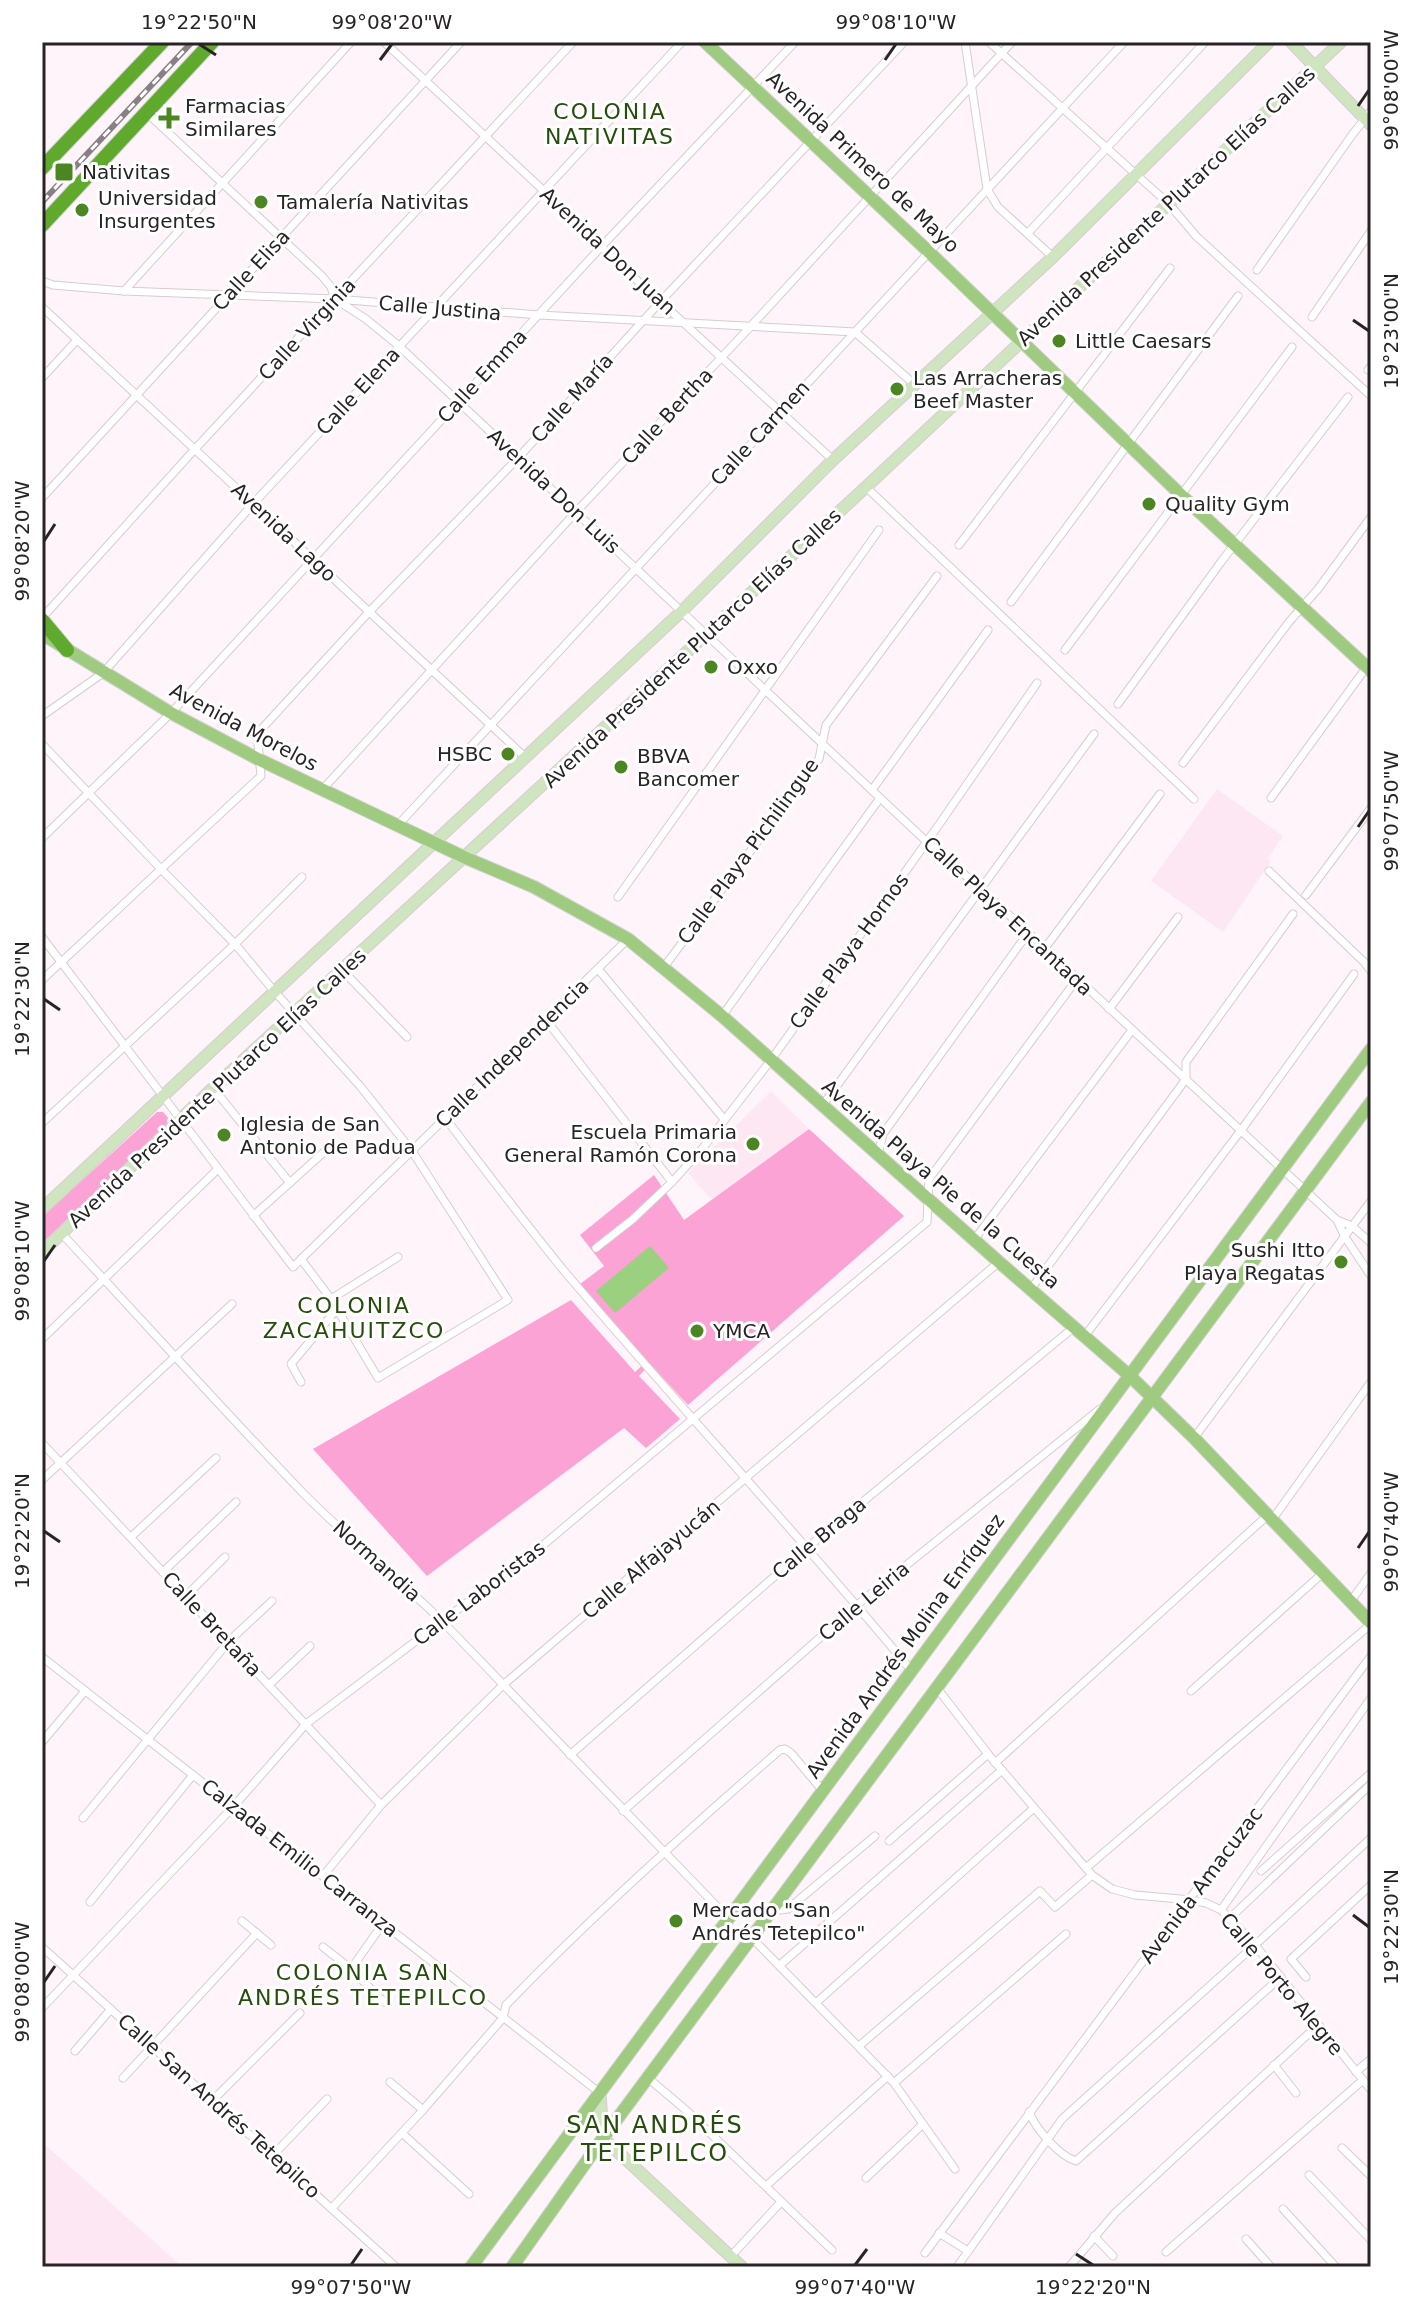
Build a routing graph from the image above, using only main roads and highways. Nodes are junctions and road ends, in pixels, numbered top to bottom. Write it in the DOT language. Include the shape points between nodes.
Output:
graph roads {
  1 [pos="162,42"];
  2 [pos="212,42"];
  3 [pos="705,42"];
  4 [pos="1269,42"];
  5 [pos="1291,42"];
  6 [pos="1341,42"];
  7 [pos="1315,67"];
  8 [pos="1369,118"];
  9 [pos="43,164"];
  10 [pos="42,225"];
  11 [pos="993,313"];
  12 [pos="1021,341"];
  13 [pos="42,619"];
  14 [pos="42,634"];
  15 [pos="67,650"];
  16 [pos="1370,666"];
  17 [pos="434,843"];
  18 [pos="466,858"];
  19 [pos="1371,1049"];
  20 [pos="1371,1102"];
  21 [pos="42,1209"];
  22 [pos="42,1252"];
  23 [pos="1130,1376"];
  24 [pos="1152,1397"];
  25 [pos="1371,1623"];
  26 [pos="600,2093"];
  27 [pos="603,2138"];
  28 [pos="471,2267"];
  29 [pos="512,2267"];
  30 [pos="742,2267"];
  1 -- 9 [label="highway"];
  2 -- 10 [label="highway"];
  3 -- 11 [label="main road, Avenida Primero de Mayo"];
  4 -- 11 [label="main road, Avenida Presidente Plutarco Elías Calles"];
  5 -- 7 [label="main road"];
  6 -- 7 [label="main road, Avenida Presidente Plutarco Elías Calles"];
  7 -- 8 [label="main road"];
  7 -- 12 [label="main road, Avenida Presidente Plutarco Elías Calles"];
  11 -- 12 [label="main road, Avenida Primero de Mayo"];
  11 -- 17 [label="main road, Avenida Presidente Plutarco Elías Calles"];
  12 -- 16 [label="main road, Avenida Primero de Mayo" via="1235,546"];
  12 -- 18 [label="main road, Avenida Presidente Plutarco Elías Calles"];
  13 -- 15 [label="highway"];
  14 -- 15 [label="main road, Avenida Morelos"];
  15 -- 17 [label="main road, Avenida Morelos" via="258,759"];
  17 -- 18 [label="main road, Avenida Playa Pie de la Cuesta"];
  17 -- 21 [label="main road, Avenida Presidente Plutarco Elías Calles"];
  18 -- 22 [label="main road, Avenida Presidente Plutarco Elías Calles"];
  18 -- 23 [label="main road, Avenida Playa Pie de la Cuesta" via="534,887 628,939 664,967"];
  19 -- 23 [label="main road, Avenida Andrés Molina Enríquez"];
  20 -- 24 [label="main road"];
  23 -- 24 [label="main road, Avenida Playa Pie de la Cuesta"];
  23 -- 26 [label="main road, Avenida Andrés Molina Enríquez"];
  24 -- 25 [label="main road, Avenida Playa Pie de la Cuesta"];
  24 -- 27 [label="main road"];
  26 -- 27 [label="main road"];
  26 -- 28 [label="main road, Avenida Andrés Molina Enríquez"];
  27 -- 29 [label="main road"];
  27 -- 30 [label="main road"];
}
